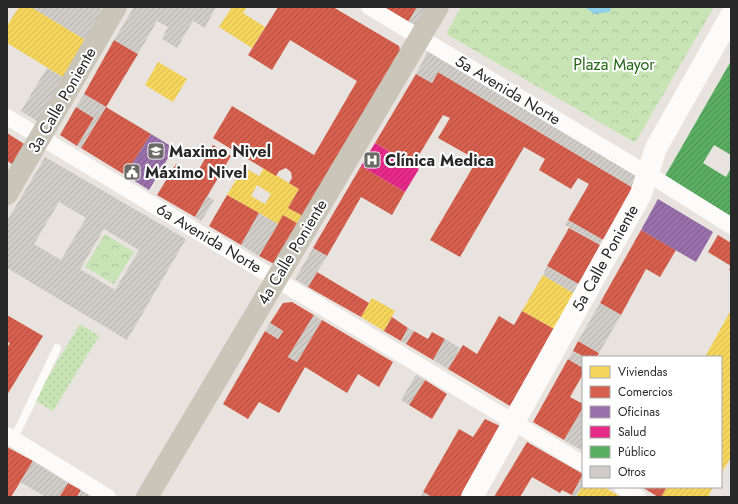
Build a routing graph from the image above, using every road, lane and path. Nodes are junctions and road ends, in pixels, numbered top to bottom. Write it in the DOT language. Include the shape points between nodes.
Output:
graph roads {
  1 [pos="116,7"];
  2 [pos="369,7"];
  3 [pos="438,7"];
  4 [pos="731,16"];
  5 [pos="420,37"];
  6 [pos="7,117"];
  7 [pos="40,137"];
  8 [pos="647,174"];
  9 [pos="7,194"];
  10 [pos="731,226"];
  11 [pos="276,279"];
  12 [pos="57,348"];
  13 [pos="513,421"];
  14 [pos="10,436"];
  15 [pos="582,463"];
  16 [pos="624,488"];
  17 [pos="108,497"];
  18 [pos="146,497"];
  19 [pos="472,497"];
  20 [pos="638,497"];
  1 -- 7 [label="main road, 3a Calle Poniente"];
  2 -- 5 [label="street, 5a Avenida Norte"];
  3 -- 5 [label="main road, 4a Calle Poniente"];
  4 -- 8 [label="main road, 5a Calle Poniente" via="656,148"];
  5 -- 8 [label="street, 5a Avenida Norte"];
  5 -- 11 [label="main road, 4a Calle Poniente"];
  6 -- 7 [label="street, 6a Avenida Norte"];
  7 -- 9 [label="main road, 3a Calle Poniente"];
  7 -- 11 [label="street, 6a Avenida Norte"];
  8 -- 10 [label="street, 5a Avenida Norte"];
  8 -- 13 [label="main road, 5a Calle Poniente" via="641,194"];
  11 -- 13 [label="street, 6a Avenida Norte"];
  11 -- 18 [label="main road, 4a Calle Poniente"];
  12 -- 14 [label="lane" via="21,424"];
  13 -- 15 [label="street, 6a Avenida Norte"];
  13 -- 19 [label="main road, 5a Calle Poniente"];
  14 -- 17 [label="street"];
  16 -- 20 [label="street"];
}
